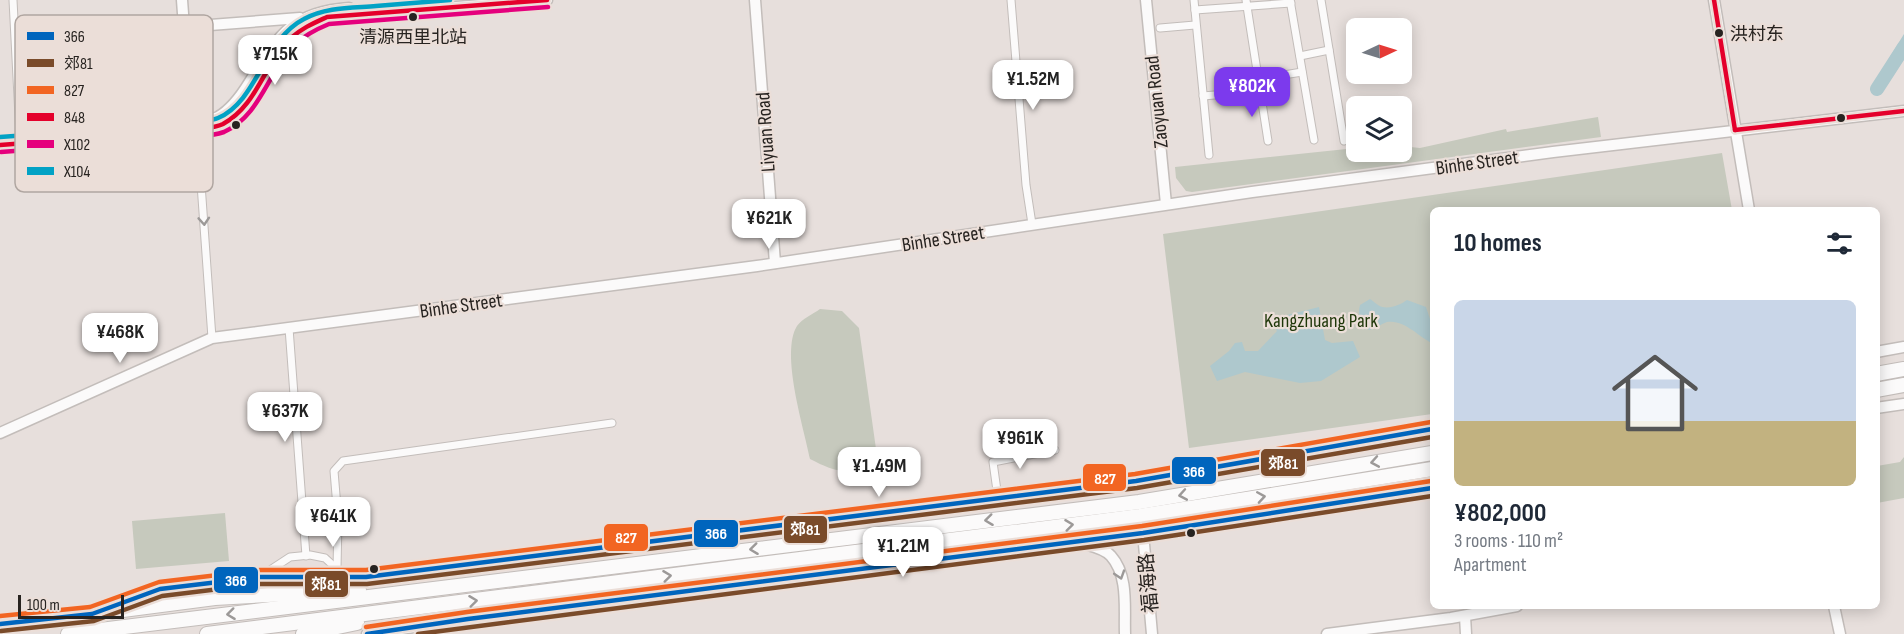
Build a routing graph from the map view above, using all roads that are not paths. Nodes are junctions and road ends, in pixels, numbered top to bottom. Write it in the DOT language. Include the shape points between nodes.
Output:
graph roads {
  1 [pos="13,0"];
  2 [pos="182,0"];
  3 [pos="442,0"];
  4 [pos="547,0"];
  5 [pos="755,0"];
  6 [pos="1011,0"];
  7 [pos="1146,0"];
  8 [pos="1194,0"];
  9 [pos="1321,0"];
  10 [pos="1714,0"];
  11 [pos="1290,1"];
  12 [pos="1246,3"];
  13 [pos="1195,10"];
  14 [pos="183,15"];
  15 [pos="304,18"];
  16 [pos="213,25"];
  17 [pos="1195,25"];
  18 [pos="1160,28"];
  19 [pos="15,39"];
  20 [pos="1329,50"];
  21 [pos="1300,56"];
  22 [pos="1302,72"];
  23 [pos="1258,79"];
  24 [pos="1260,91"];
  25 [pos="1203,96"];
  26 [pos="1904,111"];
  27 [pos="213,119"];
  28 [pos="213,125"];
  29 [pos="1735,130"];
  30 [pos="15,136"];
  31 [pos="0,138"];
  32 [pos="1314,140"];
  33 [pos="1268,141"];
  34 [pos="1344,141"];
  35 [pos="15,144"];
  36 [pos="0,145"];
  37 [pos="1209,155"];
  38 [pos="200,192"];
  39 [pos="1166,204"];
  40 [pos="1748,207"];
  41 [pos="1032,224"];
  42 [pos="775,258"];
  43 [pos="289,328"];
  44 [pos="212,338"];
  45 [pos="1904,347"];
  46 [pos="1880,351"];
  47 [pos="1904,369"];
  48 [pos="1880,373"];
  49 [pos="1904,385"];
  50 [pos="1880,389"];
  51 [pos="1904,404"];
  52 [pos="1880,407"];
  53 [pos="612,423"];
  54 [pos="1430,429"];
  55 [pos="0,433"];
  56 [pos="1055,450"];
  57 [pos="1430,453"];
  58 [pos="1430,469"];
  59 [pos="1430,488"];
  60 [pos="998,498"];
  61 [pos="1143,533"];
  62 [pos="1078,542"];
  63 [pos="305,556"];
  64 [pos="337,569"];
  65 [pos="260,577"];
  66 [pos="347,578"];
  67 [pos="328,590"];
  68 [pos="288,600"];
  69 [pos="1500,609"];
  70 [pos="1835,609"];
  71 [pos="92,614"];
  72 [pos="1465,615"];
  73 [pos="0,624"];
  74 [pos="298,629"];
  75 [pos="412,631"];
  76 [pos="68,634"];
  77 [pos="207,634"];
  78 [pos="367,634"];
  79 [pos="1125,634"];
  80 [pos="1152,634"];
  81 [pos="1327,634"];
  82 [pos="1466,634"];
  83 [pos="1840,634"];
  1 -- 19 [label="street"];
  2 -- 14 [label="main road"];
  3 -- 15 [label="main road" via="332,9"];
  4 -- 28 [label="main road" via="314,21 291,36 246,105 222,125"];
  5 -- 42 [label="main road, Liyuan Road"];
  6 -- 41 [label="street"];
  7 -- 39 [label="main road, Zaoyuan Road"];
  8 -- 13 [label="street"];
  9 -- 20 [label="street"];
  10 -- 29 [label="main road"];
  11 -- 12 [label="street"];
  11 -- 21 [label="street"];
  12 -- 13 [label="street"];
  12 -- 23 [label="street"];
  13 -- 17 [label="street"];
  15 -- 16 [label="main road"];
  15 -- 27 [label="main road" via="278,38 240,97"];
  17 -- 18 [label="street"];
  17 -- 25 [label="street"];
  20 -- 21 [label="street"];
  20 -- 34 [label="street"];
  21 -- 22 [label="street"];
  22 -- 23 [label="street"];
  22 -- 32 [label="street"];
  23 -- 24 [label="street"];
  24 -- 25 [label="street"];
  24 -- 33 [label="street"];
  25 -- 37 [label="street"];
  26 -- 29 [label="main road, Binhe Street"];
  29 -- 39 [label="main road, Binhe Street"];
  29 -- 40 [label="main road"];
  30 -- 31 [label="main road"];
  35 -- 36 [label="main road"];
  38 -- 44 [label="street, one-way"];
  39 -- 41 [label="main road, Binhe Street"];
  41 -- 42 [label="main road, Binhe Street"];
  42 -- 43 [label="main road, Binhe Street"];
  43 -- 44 [label="main road, Binhe Street"];
  43 -- 63 [label="street"];
  44 -- 55 [label="main road, Binhe Street"];
  45 -- 46 [label="main road"];
  47 -- 48 [label="highway"];
  49 -- 50 [label="highway"];
  51 -- 52 [label="main road"];
  53 -- 64 [label="street" via="343,461 334,471"];
  54 -- 60 [label="main road" via="1136,481"];
  56 -- 60 [label="street" via="993,462"];
  57 -- 67 [label="highway, one-way" via="1138,502 434,589"];
  74 -- 58 [label="highway, one-way" via="435,606 1140,516"];
  59 -- 61 [label="main road"];
  60 -- 66 [label="main road"];
  61 -- 62 [label="main road"];
  61 -- 80 [label="main road, 福海路"];
  62 -- 75 [label="main road"];
  62 -- 79 [label="main road, 福海路, one-way" via="1111,555 1123,576"];
  63 -- 64 [label="street" via="325,558"];
  63 -- 65 [label="street" via="290,557"];
  64 -- 66 [label="street"];
  65 -- 67 [label="main road" via="286,578"];
  65 -- 71 [label="main road" via="160,589"];
  66 -- 67 [label="main road"];
  67 -- 68 [label="highway"];
  68 -- 71 [label="highway" via="215,598"];
  68 -- 76 [label="highway, one-way"];
  69 -- 72 [label="main road"];
  70 -- 83 [label="main road"];
  71 -- 73 [label="main road"];
  72 -- 81 [label="main road"];
  72 -- 82 [label="main road"];
  74 -- 77 [label="highway"];
  75 -- 78 [label="main road"];
}
